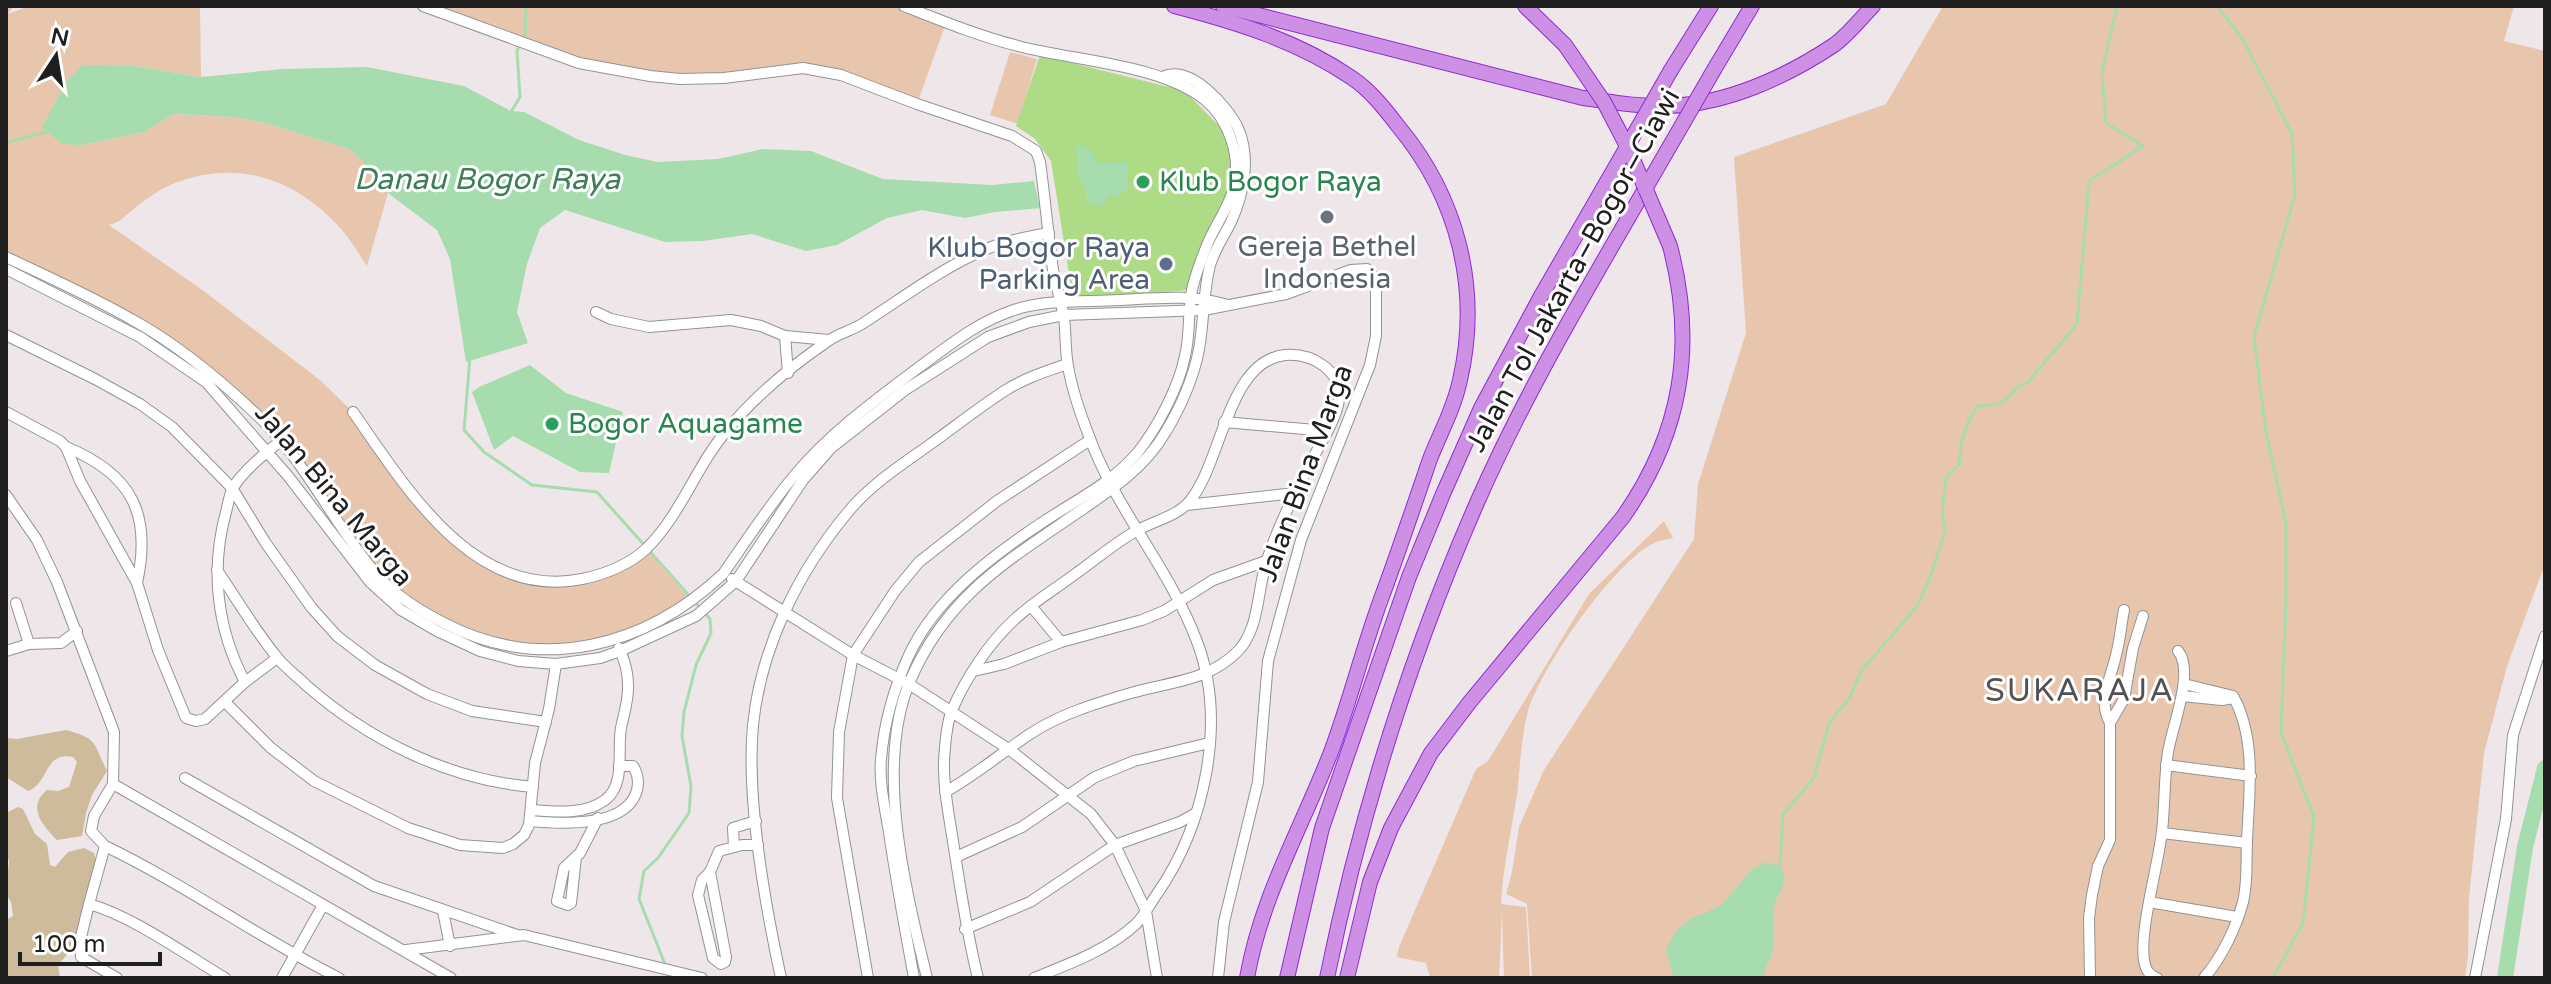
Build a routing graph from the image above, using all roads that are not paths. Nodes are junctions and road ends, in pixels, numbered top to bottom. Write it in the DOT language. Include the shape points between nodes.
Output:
graph roads {
  1 [pos="423,6"];
  2 [pos="904,6"];
  3 [pos="1174,6"];
  4 [pos="1223,6"];
  5 [pos="1525,6"];
  6 [pos="1711,6"];
  7 [pos="1752,6"];
  8 [pos="1873,6"];
  9 [pos="1163,77"];
  10 [pos="1049,233"];
  11 [pos="6,257"];
  12 [pos="6,269"];
  13 [pos="1191,297"];
  14 [pos="1204,298"];
  15 [pos="1058,302"];
  16 [pos="1229,305"];
  17 [pos="1204,310"];
  18 [pos="596,312"];
  19 [pos="1192,312"];
  20 [pos="1064,315"];
  21 [pos="6,335"];
  22 [pos="785,336"];
  23 [pos="829,340"];
  24 [pos="1067,364"];
  25 [pos="788,373"];
  26 [pos="6,412"];
  27 [pos="353,412"];
  28 [pos="1224,422"];
  29 [pos="1327,431"];
  30 [pos="282,440"];
  31 [pos="1090,440"];
  32 [pos="66,447"];
  33 [pos="267,450"];
  34 [pos="1110,485"];
  35 [pos="232,488"];
  36 [pos="1295,493"];
  37 [pos="6,495"];
  38 [pos="1187,505"];
  39 [pos="1136,531"];
  40 [pos="1266,561"];
  41 [pos="217,570"];
  42 [pos="723,574"];
  43 [pos="736,581"];
  44 [pos="137,583"];
  45 [pos="1178,602"];
  46 [pos="16,603"];
  47 [pos="1031,606"];
  48 [pos="785,610"];
  49 [pos="2124,610"];
  50 [pos="2143,616"];
  51 [pos="77,631"];
  52 [pos="2545,636"];
  53 [pos="1061,642"];
  54 [pos="29,644"];
  55 [pos="618,646"];
  56 [pos="6,651"];
  57 [pos="2178,651"];
  58 [pos="853,655"];
  59 [pos="277,658"];
  60 [pos="556,664"];
  61 [pos="974,671"];
  62 [pos="1206,673"];
  63 [pos="904,681"];
  64 [pos="245,682"];
  65 [pos="2184,684"];
  66 [pos="2182,696"];
  67 [pos="2234,698"];
  68 [pos="225,702"];
  69 [pos="950,713"];
  70 [pos="546,722"];
  71 [pos="2110,723"];
  72 [pos="1209,743"];
  73 [pos="1010,750"];
  74 [pos="2166,765"];
  75 [pos="619,766"];
  76 [pos="2251,776"];
  77 [pos="185,778"];
  78 [pos="113,784"];
  79 [pos="533,787"];
  80 [pos="945,792"];
  81 [pos="1068,794"];
  82 [pos="1196,813"];
  83 [pos="531,816"];
  84 [pos="598,818"];
  85 [pos="756,821"];
  86 [pos="2162,833"];
  87 [pos="2247,843"];
  88 [pos="758,845"];
  89 [pos="1115,845"];
  90 [pos="105,846"];
  91 [pos="734,847"];
  92 [pos="576,857"];
  93 [pos="956,857"];
  94 [pos="710,872"];
  95 [pos="2149,902"];
  96 [pos="89,904"];
  97 [pos="323,905"];
  98 [pos="443,911"];
  99 [pos="1146,911"];
  100 [pos="2237,917"];
  101 [pos="965,929"];
  102 [pos="517,935"];
  103 [pos="450,946"];
  104 [pos="405,950"];
  105 [pos="294,956"];
  106 [pos="649,972"];
  107 [pos="117,978"];
  108 [pos="225,978"];
  109 [pos="282,978"];
  110 [pos="339,978"];
  111 [pos="451,978"];
  112 [pos="702,978"];
  113 [pos="781,978"];
  114 [pos="868,978"];
  115 [pos="914,978"];
  116 [pos="927,978"];
  117 [pos="978,978"];
  118 [pos="1034,978"];
  119 [pos="1157,978"];
  120 [pos="1218,978"];
  121 [pos="1247,978"];
  122 [pos="1287,978"];
  123 [pos="1327,978"];
  124 [pos="1347,978"];
  125 [pos="2090,978"];
  126 [pos="2157,978"];
  127 [pos="2204,978"];
  128 [pos="2475,978"];
  1 -- 10 [label="street" via="579,63 680,79 803,68 841,75 998,130 1036,151"];
  2 -- 9 [label="street" via="1018,46"];
  3 -- 121 [label="highway" via="1272,36 1356,80 1413,144 1437,182 1453,218 1468,289 1464,358 1454,403 1368,631 1331,751 1265,905"];
  4 -- 8 [label="highway" via="1583,98 1670,106 1715,101 1760,85 1836,44"];
  5 -- 124 [label="highway, bridge" via="1565,45 1628,148 1670,246 1679,282 1683,371 1661,450 1637,497 1431,753 1391,828 1370,882"];
  6 -- 122 [label="highway, Jalan Tol Jakarta–Bogor–Ciawi, bridge" via="1541,296 1481,408 1443,494 1322,828"];
  7 -- 123 [label="highway, Jalan Tol Jakarta–Bogor–Ciawi, bridge" via="1541,371 1476,505 1381,761"];
  9 -- 13 [label="street" via="1220,114 1236,161 1233,192 1206,246"];
  9 -- 14 [label="street" via="1178,75 1217,96 1245,152 1240,196 1211,264"];
  10 -- 15 [label="street"];
  10 -- 23 [label="street" via="974,255"];
  11 -- 30 [label="street, Jalan Bina Marga" via="164,339 235,394"];
  12 -- 33 [label="street, Jalan Bina Marga" via="140,337 206,382"];
  13 -- 14 [label="street, Jalan Bina Marga"];
  13 -- 15 [label="street, Jalan Bina Marga"];
  13 -- 19 [label="street"];
  14 -- 16 [label="street, Jalan Bina Marga"];
  14 -- 17 [label="street"];
  15 -- 20 [label="street"];
  15 -- 42 [label="street, Jalan Bina Marga" via="1013,310 988,321 856,415 794,475"];
  16 -- 17 [label="street, Jalan Bina Marga"];
  16 -- 120 [label="street, Jalan Bina Marga" via="1296,291 1360,268 1376,280 1370,365 1301,540 1268,661 1258,782 1224,922"];
  17 -- 19 [label="street, Jalan Bina Marga"];
  17 -- 34 [label="street" via="1194,367 1166,431 1141,466"];
  18 -- 22 [label="street" via="649,327 731,320"];
  19 -- 20 [label="street, Jalan Bina Marga"];
  19 -- 34 [label="street" via="1185,360 1158,421"];
  20 -- 24 [label="street"];
  20 -- 43 [label="street, Jalan Bina Marga" via="988,337 851,431 803,480"];
  21 -- 35 [label="street" via="140,404 172,427"];
  22 -- 23 [label="street"];
  22 -- 25 [label="street"];
  23 -- 25 [label="street"];
  24 -- 31 [label="street"];
  24 -- 48 [label="street" via="1007,389 892,471 849,511"];
  25 -- 27 [label="street" via="726,430 668,526 645,550 616,569 571,581 534,579 489,565 456,542 408,491"];
  26 -- 32 [label="street"];
  28 -- 29 [label="street"];
  28 -- 29 [label="street" via="1256,368 1267,359 1301,356 1329,369 1338,382 1339,401"];
  28 -- 38 [label="street" via="1211,465"];
  29 -- 36 [label="street"];
  30 -- 33 [label="street"];
  30 -- 55 [label="street, Jalan Bina Marga" via="373,571 416,607 479,638 522,649"];
  31 -- 34 [label="street"];
  31 -- 58 [label="street" via="997,501 919,562"];
  32 -- 44 [label="street"];
  32 -- 44 [label="street" via="99,462 126,488 142,535"];
  33 -- 35 [label="street"];
  33 -- 60 [label="street, Jalan Bina Marga" via="352,562 401,610 480,651"];
  34 -- 39 [label="street"];
  34 -- 63 [label="street" via="965,596"];
  35 -- 41 [label="street"];
  35 -- 70 [label="street" via="311,607 337,636 375,665 472,711"];
  36 -- 38 [label="street"];
  36 -- 40 [label="street"];
  37 -- 51 [label="street" via="37,540"];
  38 -- 39 [label="street"];
  39 -- 45 [label="street"];
  39 -- 47 [label="street"];
  40 -- 45 [label="street" via="1213,580"];
  40 -- 62 [label="street" via="1252,627 1241,648"];
  41 -- 59 [label="street"];
  41 -- 64 [label="street" via="223,630"];
  42 -- 43 [label="street"];
  42 -- 55 [label="street, Jalan Bina Marga"];
  43 -- 48 [label="street"];
  43 -- 55 [label="street, Jalan Bina Marga" via="696,616"];
  44 -- 68 [label="street" via="186,718 205,719"];
  45 -- 53 [label="street" via="1142,620"];
  45 -- 62 [label="street"];
  46 -- 54 [label="street"];
  47 -- 53 [label="street"];
  47 -- 61 [label="street" via="999,635"];
  48 -- 58 [label="street"];
  48 -- 85 [label="street" via="768,653 753,725"];
  49 -- 71 [label="street" via="2104,703"];
  50 -- 71 [label="street" via="2124,699"];
  51 -- 54 [label="street" via="61,643"];
  51 -- 78 [label="street" via="114,732"];
  52 -- 128 [label="street" via="2513,735 2506,819"];
  53 -- 61 [label="street"];
  54 -- 56 [label="street"];
  55 -- 60 [label="street, Jalan Bina Marga" via="600,658"];
  55 -- 75 [label="street" via="629,687"];
  57 -- 65 [label="street" via="2183,656"];
  58 -- 63 [label="street"];
  58 -- 114 [label="street" via="839,732 837,798"];
  59 -- 64 [label="street"];
  59 -- 79 [label="street" via="369,732 468,777"];
  60 -- 70 [label="street"];
  61 -- 69 [label="street"];
  62 -- 72 [label="street"];
  62 -- 73 [label="street" via="1056,720"];
  63 -- 69 [label="street"];
  63 -- 115 [label="street" via="888,714 881,786"];
  63 -- 116 [label="street" via="892,786"];
  64 -- 68 [label="street"];
  65 -- 66 [label="street"];
  65 -- 67 [label="street"];
  66 -- 67 [label="street"];
  66 -- 74 [label="street"];
  67 -- 76 [label="street" via="2243,717"];
  68 -- 83 [label="street" via="314,781 408,828 460,845 503,848 524,835"];
  69 -- 73 [label="street"];
  69 -- 80 [label="street"];
  70 -- 79 [label="street"];
  71 -- 125 [label="street" via="2110,840 2092,895"];
  72 -- 81 [label="street" via="1134,761"];
  72 -- 82 [label="street"];
  73 -- 80 [label="street"];
  73 -- 81 [label="street"];
  74 -- 76 [label="street"];
  74 -- 86 [label="street"];
  75 -- 83 [label="street" via="607,799 584,809"];
  75 -- 84 [label="street" via="633,766 637,772 633,801 623,811"];
  76 -- 87 [label="street"];
  77 -- 98 [label="street" via="374,886"];
  78 -- 90 [label="street" via="91,831"];
  78 -- 97 [label="street"];
  79 -- 83 [label="street"];
  80 -- 93 [label="street"];
  81 -- 89 [label="street"];
  81 -- 93 [label="street" via="1022,827"];
  82 -- 89 [label="street"];
  82 -- 99 [label="street" via="1173,871"];
  83 -- 84 [label="street" via="564,823"];
  84 -- 92 [label="street"];
  85 -- 88 [label="street"];
  85 -- 91 [label="street" via="733,828"];
  86 -- 87 [label="street"];
  86 -- 95 [label="street"];
  87 -- 100 [label="street" via="2246,887"];
  88 -- 91 [label="street"];
  88 -- 113 [label="street"];
  89 -- 99 [label="street"];
  89 -- 101 [label="street" via="1030,902"];
  90 -- 96 [label="street"];
  90 -- 105 [label="street"];
  91 -- 94 [label="street" via="717,852"];
  93 -- 101 [label="street"];
  94 -- 94 [label="street" via="726,957 721,964 713,958 698,895"];
  95 -- 100 [label="street"];
  95 -- 126 [label="street" via="2144,962"];
  96 -- 107 [label="street" via="81,957"];
  96 -- 108 [label="street"];
  97 -- 104 [label="street"];
  97 -- 105 [label="street"];
  98 -- 102 [label="street"];
  98 -- 103 [label="street"];
  99 -- 118 [label="street" via="1102,948"];
  99 -- 119 [label="street"];
  100 -- 127 [label="street"];
  101 -- 117 [label="street"];
  102 -- 103 [label="street"];
  102 -- 106 [label="street"];
  103 -- 104 [label="street"];
  104 -- 111 [label="street"];
  105 -- 109 [label="street"];
  105 -- 110 [label="street"];
  106 -- 112 [label="street"];
}
